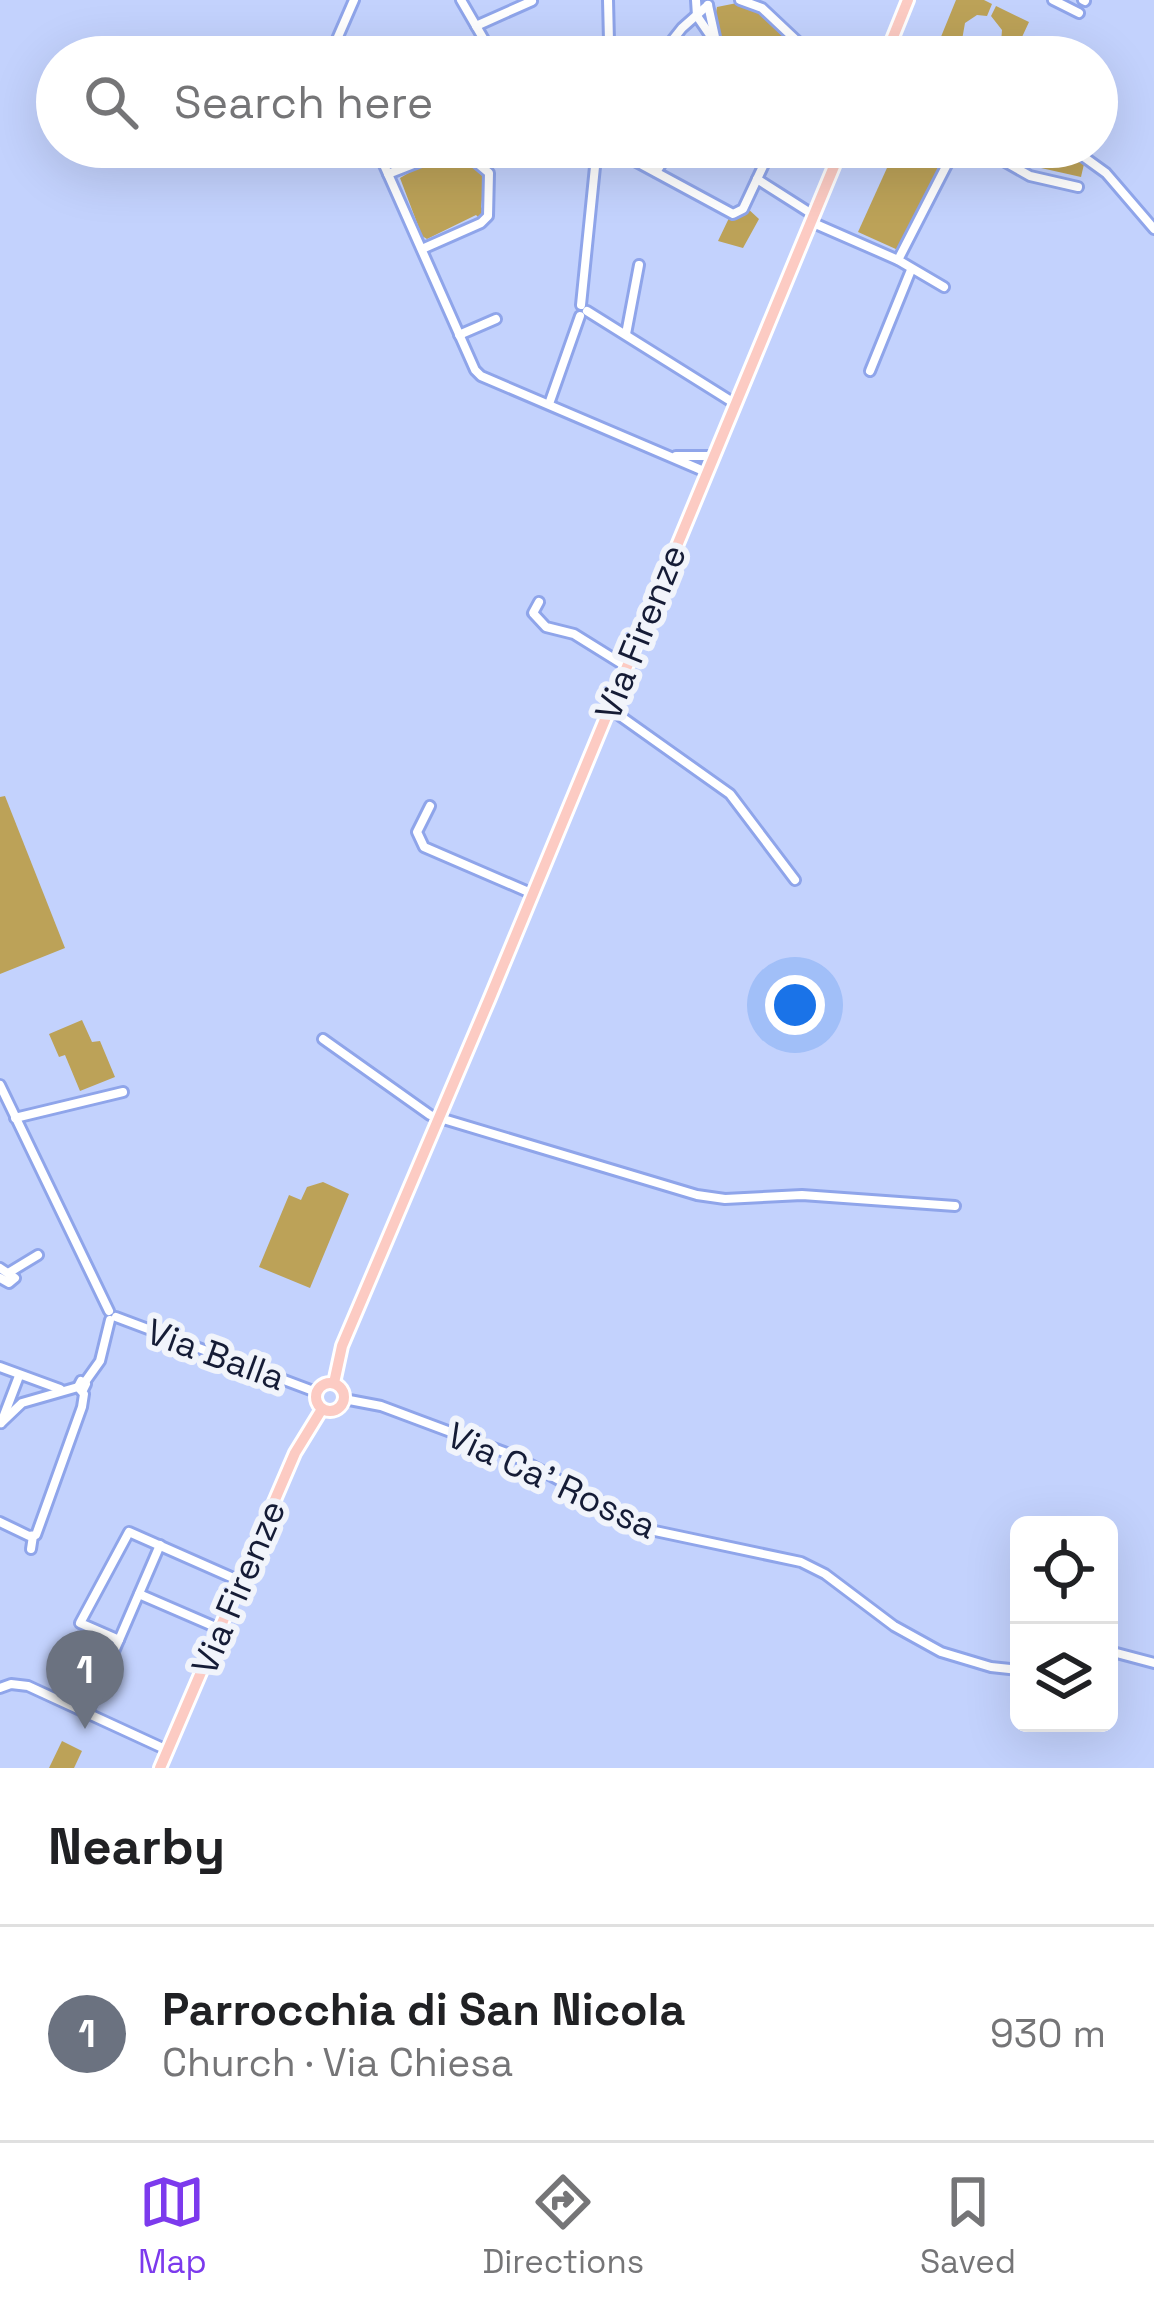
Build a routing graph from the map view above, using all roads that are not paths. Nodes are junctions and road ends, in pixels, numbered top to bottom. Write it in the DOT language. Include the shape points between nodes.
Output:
graph roads {
  1 [pos="354,0"];
  2 [pos="461,0"];
  3 [pos="608,0"];
  4 [pos="696,0"];
  5 [pos="722,0"];
  6 [pos="740,0"];
  7 [pos="772,0"];
  8 [pos="907,0"];
  9 [pos="1053,0"];
  10 [pos="532,2"];
  11 [pos="708,2"];
  12 [pos="766,13"];
  13 [pos="1079,13"];
  14 [pos="699,15"];
  15 [pos="476,26"];
  16 [pos="713,32"];
  17 [pos="338,36"];
  18 [pos="482,36"];
  19 [pos="612,36"];
  20 [pos="676,36"];
  21 [pos="711,36"];
  22 [pos="714,36"];
  23 [pos="791,36"];
  24 [pos="893,36"];
  25 [pos="385,168"];
  26 [pos="404,168"];
  27 [pos="483,168"];
  28 [pos="594,168"];
  29 [pos="648,168"];
  30 [pos="659,168"];
  31 [pos="762,168"];
  32 [pos="833,168"];
  33 [pos="945,168"];
  34 [pos="1016,168"];
  35 [pos="1099,168"];
  36 [pos="656,172"];
  37 [pos="388,174"];
  38 [pos="757,178"];
  39 [pos="1078,187"];
  40 [pos="811,218"];
  41 [pos="1154,229"];
  42 [pos="422,249"];
  43 [pos="898,260"];
  44 [pos="639,265"];
  45 [pos="910,270"];
  46 [pos="944,286"];
  47 [pos="583,311"];
  48 [pos="496,319"];
  49 [pos="626,334"];
  50 [pos="460,335"];
  51 [pos="870,371"];
  52 [pos="734,403"];
  53 [pos="548,404"];
  54 [pos="712,456"];
  55 [pos="675,457"];
  56 [pos="706,472"];
  57 [pos="539,602"];
  58 [pos="627,667"];
  59 [pos="609,708"];
  60 [pos="430,806"];
  61 [pos="795,880"];
  62 [pos="533,894"];
  63 [pos="323,1039"];
  64 [pos="0,1085"];
  65 [pos="123,1092"];
  66 [pos="15,1118"];
  67 [pos="439,1118"];
  68 [pos="955,1206"];
  69 [pos="38,1255"];
  70 [pos="5,1270"];
  71 [pos="0,1279"];
  72 [pos="112,1316"];
  73 [pos="0,1367"];
  74 [pos="19,1376"];
  75 [pos="36,1382"];
  76 [pos="334,1383"];
  77 [pos="82,1386"];
  78 [pos="14,1387"];
  79 [pos="62,1390"];
  80 [pos="316,1392"];
  81 [pos="41,1396"];
  82 [pos="344,1399"];
  83 [pos="17,1406"];
  84 [pos="322,1409"];
  85 [pos="0,1424"];
  86 [pos="0,1522"];
  87 [pos="32,1536"];
  88 [pos="160,1545"];
  89 [pos="32,1549"];
  90 [pos="240,1581"];
  91 [pos="139,1594"];
  92 [pos="220,1629"];
  93 [pos="119,1640"];
  94 [pos="1118,1653"];
  95 [pos="1154,1663"];
  96 [pos="1010,1669"];
  97 [pos="0,1675"];
  98 [pos="11,1684"];
  99 [pos="0,1688"];
  100 [pos="87,1714"];
  101 [pos="167,1750"];
  102 [pos="160,1768"];
  1 -- 17 [label="street"];
  2 -- 15 [label="street"];
  3 -- 19 [label="street"];
  4 -- 14 [label="street"];
  5 -- 11 [label="street"];
  6 -- 12 [label="street"];
  7 -- 12 [label="street"];
  8 -- 24 [label="main road"];
  9 -- 13 [label="street"];
  10 -- 15 [label="street"];
  11 -- 14 [label="street"];
  11 -- 16 [label="street"];
  12 -- 23 [label="street"];
  14 -- 16 [label="street"];
  14 -- 20 [label="street"];
  14 -- 21 [label="street"];
  15 -- 18 [label="street"];
  16 -- 22 [label="street"];
  25 -- 37 [label="street"];
  26 -- 37 [label="street"];
  27 -- 42 [label="street" via="488,215"];
  28 -- 47 [label="street"];
  29 -- 36 [label="street"];
  30 -- 36 [label="street"];
  31 -- 38 [label="street"];
  32 -- 40 [label="main road, Via Firenze"];
  33 -- 43 [label="street"];
  34 -- 39 [label="street"];
  35 -- 41 [label="street"];
  36 -- 38 [label="street" via="733,214"];
  37 -- 42 [label="street"];
  38 -- 40 [label="street"];
  40 -- 43 [label="street"];
  40 -- 52 [label="main road, Via Firenze"];
  42 -- 50 [label="street"];
  43 -- 45 [label="street"];
  44 -- 49 [label="street"];
  45 -- 46 [label="street"];
  45 -- 51 [label="street"];
  47 -- 49 [label="street"];
  47 -- 53 [label="street"];
  48 -- 50 [label="street"];
  49 -- 52 [label="street"];
  50 -- 53 [label="street" via="481,376"];
  52 -- 54 [label="main road, Via Firenze"];
  53 -- 55 [label="street"];
  54 -- 55 [label="street"];
  54 -- 56 [label="main road, Via Firenze"];
  55 -- 56 [label="street"];
  56 -- 58 [label="main road, Via Firenze"];
  57 -- 58 [label="street" via="533,614 546,627 574,634"];
  58 -- 59 [label="main road, Via Firenze"];
  59 -- 61 [label="street" via="730,794"];
  59 -- 62 [label="main road, Via Firenze"];
  60 -- 62 [label="street" via="417,832 424,847"];
  62 -- 67 [label="main road, Via Firenze"];
  63 -- 67 [label="street"];
  64 -- 66 [label="street, Via Balla"];
  65 -- 66 [label="street"];
  66 -- 72 [label="street, Via Balla"];
  67 -- 68 [label="street" via="712,1198"];
  67 -- 76 [label="main road, Via Firenze" via="341,1346"];
  69 -- 70 [label="street"];
  70 -- 71 [label="street" via="14,1281"];
  72 -- 77 [label="street" via="100,1361"];
  72 -- 80 [label="street, Via Balla"];
  73 -- 74 [label="street"];
  74 -- 75 [label="street"];
  74 -- 78 [label="street"];
  75 -- 79 [label="street"];
  75 -- 81 [label="street"];
  76 -- 80 [label="main road"];
  76 -- 82 [label="main road"];
  77 -- 79 [label="street"];
  77 -- 87 [label="street" via="82,1407"];
  78 -- 83 [label="street"];
  78 -- 85 [label="street"];
  79 -- 81 [label="street"];
  80 -- 84 [label="main road"];
  81 -- 83 [label="street"];
  82 -- 84 [label="main road" via="335,1410"];
  82 -- 96 [label="street, Via Ca' Rossa" via="512,1455 655,1532 800,1562 941,1652"];
  83 -- 85 [label="street"];
  84 -- 90 [label="main road, Via Firenze"];
  86 -- 87 [label="street"];
  87 -- 89 [label="street"];
  88 -- 90 [label="street"];
  88 -- 91 [label="street"];
  88 -- 93 [label="street" via="130,1532 80,1623"];
  90 -- 92 [label="main road, Via Firenze"];
  91 -- 92 [label="street"];
  91 -- 93 [label="street"];
  92 -- 101 [label="main road, Via Firenze"];
  93 -- 100 [label="street"];
  94 -- 95 [label="street"];
  97 -- 98 [label="street"];
  98 -- 99 [label="street"];
  98 -- 100 [label="street"];
  100 -- 101 [label="street"];
  101 -- 102 [label="main road, Via Firenze"];
}
